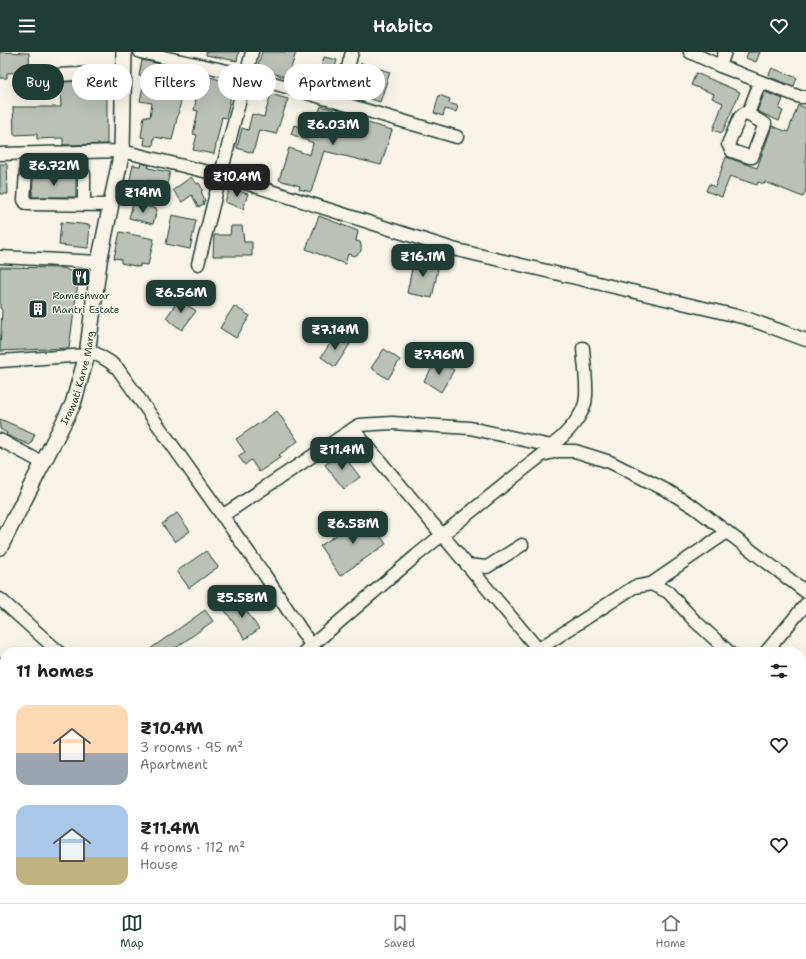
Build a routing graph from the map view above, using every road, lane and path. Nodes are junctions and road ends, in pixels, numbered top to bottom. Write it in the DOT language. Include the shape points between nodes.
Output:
graph roads {
  1 [pos="124,52"];
  2 [pos="252,52"];
  3 [pos="352,52"];
  4 [pos="690,52"];
  5 [pos="726,52"];
  6 [pos="146,53"];
  7 [pos="195,58"];
  8 [pos="124,64"];
  9 [pos="249,64"];
  10 [pos="218,66"];
  11 [pos="720,66"];
  12 [pos="760,82"];
  13 [pos="276,84"];
  14 [pos="806,97"];
  15 [pos="123,100"];
  16 [pos="240,100"];
  17 [pos="339,102"];
  18 [pos="748,114"];
  19 [pos="456,137"];
  20 [pos="122,151"];
  21 [pos="26,153"];
  22 [pos="0,154"];
  23 [pos="26,172"];
  24 [pos="220,175"];
  25 [pos="84,205"];
  26 [pos="111,205"];
  27 [pos="0,257"];
  28 [pos="99,262"];
  29 [pos="198,264"];
  30 [pos="806,340"];
  31 [pos="583,348"];
  32 [pos="88,352"];
  33 [pos="0,361"];
  34 [pos="353,429"];
  35 [pos="0,440"];
  36 [pos="43,464"];
  37 [pos="222,516"];
  38 [pos="727,532"];
  39 [pos="441,535"];
  40 [pos="522,545"];
  41 [pos="0,547"];
  42 [pos="467,565"];
  43 [pos="651,584"];
  44 [pos="806,592"];
  45 [pos="0,598"];
  46 [pos="806,604"];
  47 [pos="54,647"];
  48 [pos="309,647"];
  49 [pos="314,647"];
  50 [pos="533,647"];
  51 [pos="542,647"];
  52 [pos="724,647"];
  53 [pos="770,647"];
  1 -- 8 [label="main road, Irawati Karve Marg"];
  2 -- 9 [label="street"];
  3 -- 17 [label="street"];
  4 -- 11 [label="street"];
  5 -- 11 [label="street"];
  6 -- 7 [label="street"];
  7 -- 10 [label="street"];
  11 -- 12 [label="street"];
  12 -- 14 [label="street"];
  12 -- 18 [label="street"];
  13 -- 17 [label="street"];
  15 -- 20 [label="main road, Irawati Karve Marg"];
  16 -- 24 [label="street"];
  17 -- 19 [label="street"];
  20 -- 21 [label="street"];
  20 -- 24 [label="street"];
  20 -- 26 [label="main road, Irawati Karve Marg"];
  21 -- 22 [label="street"];
  21 -- 23 [label="street"];
  23 -- 25 [label="street" via="26,203"];
  23 -- 25 [label="street" via="34,168 80,170 84,174"];
  24 -- 29 [label="street"];
  24 -- 30 [label="street" via="453,249 746,318"];
  25 -- 26 [label="street"];
  26 -- 28 [label="main road, Irawati Karve Marg"];
  27 -- 28 [label="street"];
  28 -- 32 [label="main road, Irawati Karve Marg"];
  31 -- 34 [label="street" via="587,397 578,417 563,437 551,446 470,428 392,423 359,425"];
  32 -- 33 [label="street"];
  32 -- 36 [label="main road, Irawati Karve Marg" via="73,404"];
  32 -- 37 [label="street" via="110,362 118,369"];
  34 -- 37 [label="street"];
  34 -- 39 [label="street"];
  35 -- 36 [label="street"];
  36 -- 41 [label="main road, Irawati Karve Marg"];
  37 -- 48 [label="street" via="264,574"];
  38 -- 39 [label="street" via="668,491 610,462 575,451 558,451 542,455"];
  38 -- 43 [label="street"];
  38 -- 44 [label="street"];
  39 -- 42 [label="street"];
  39 -- 49 [label="street" via="364,599"];
  40 -- 42 [label="street" via="487,567"];
  42 -- 50 [label="street"];
  43 -- 51 [label="street" via="634,587"];
  43 -- 52 [label="street" via="668,592"];
  45 -- 47 [label="street"];
  46 -- 53 [label="street"];
}
